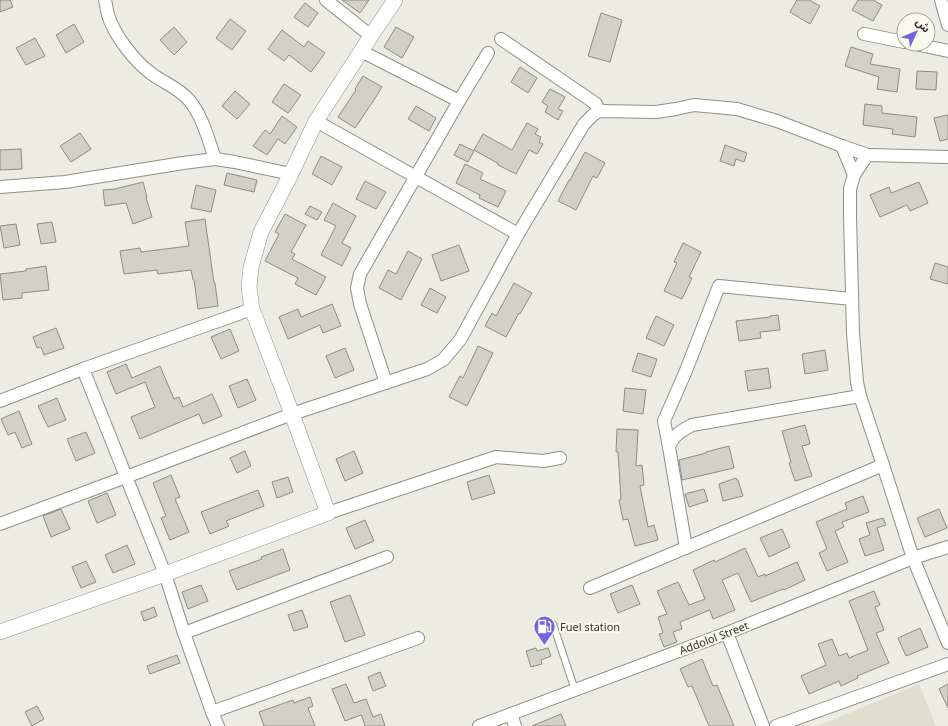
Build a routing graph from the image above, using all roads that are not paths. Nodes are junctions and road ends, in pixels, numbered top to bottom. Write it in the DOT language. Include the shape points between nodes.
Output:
graph roads {
  1 [pos="105,0"];
  2 [pos="326,0"];
  3 [pos="395,0"];
  4 [pos="941,0"];
  5 [pos="948,25"];
  6 [pos="864,34"];
  7 [pos="371,36"];
  8 [pos="501,39"];
  9 [pos="896,40"];
  10 [pos="936,48"];
  11 [pos="361,51"];
  12 [pos="948,51"];
  13 [pos="488,52"];
  14 [pos="459,101"];
  15 [pos="599,111"];
  16 [pos="316,121"];
  17 [pos="842,146"];
  18 [pos="868,155"];
  19 [pos="948,157"];
  20 [pos="215,159"];
  21 [pos="292,174"];
  22 [pos="854,175"];
  23 [pos="415,177"];
  24 [pos="0,187"];
  25 [pos="518,234"];
  26 [pos="852,299"];
  27 [pos="252,309"];
  28 [pos="83,370"];
  29 [pos="386,383"];
  30 [pos="860,396"];
  31 [pos="0,401"];
  32 [pos="292,414"];
  33 [pos="669,447"];
  34 [pos="560,458"];
  35 [pos="883,465"];
  36 [pos="126,477"];
  37 [pos="328,513"];
  38 [pos="0,524"];
  39 [pos="948,547"];
  40 [pos="686,548"];
  41 [pos="387,557"];
  42 [pos="913,558"];
  43 [pos="165,574"];
  44 [pos="590,588"];
  45 [pos="553,624"];
  46 [pos="0,632"];
  47 [pos="184,633"];
  48 [pos="726,633"];
  49 [pos="418,638"];
  50 [pos="948,643"];
  51 [pos="948,664"];
  52 [pos="575,690"];
  53 [pos="212,712"];
  54 [pos="511,714"];
  55 [pos="218,726"];
  56 [pos="479,726"];
  57 [pos="515,726"];
  58 [pos="763,726"];
  59 [pos="776,726"];
  1 -- 20 [label="street" via="116,31 138,62 151,74 190,100 207,134"];
  2 -- 7 [label="street"];
  3 -- 7 [label="street"];
  4 -- 5 [label="street"];
  6 -- 9 [label="street"];
  7 -- 11 [label="street"];
  8 -- 15 [label="street" via="596,104"];
  10 -- 12 [label="street"];
  11 -- 14 [label="street"];
  11 -- 16 [label="street"];
  13 -- 14 [label="street"];
  14 -- 23 [label="street"];
  15 -- 17 [label="street" via="656,112 694,104 737,109"];
  15 -- 25 [label="street" via="584,124"];
  16 -- 21 [label="street"];
  16 -- 23 [label="street"];
  17 -- 18 [label="street"];
  17 -- 22 [label="street"];
  18 -- 19 [label="street"];
  18 -- 22 [label="street"];
  20 -- 21 [label="street"];
  20 -- 24 [label="street" via="65,182"];
  21 -- 27 [label="street" via="261,232 251,267 249,287"];
  22 -- 26 [label="street" via="850,189"];
  23 -- 25 [label="street"];
  23 -- 29 [label="street" via="360,274 357,288"];
  25 -- 29 [label="street" via="460,340 443,360 427,369"];
  26 -- 30 [label="street"];
  26 -- 33 [label="street" via="719,286 664,421"];
  27 -- 28 [label="street"];
  27 -- 32 [label="street"];
  28 -- 31 [label="street"];
  28 -- 36 [label="street"];
  29 -- 32 [label="street"];
  30 -- 33 [label="street" via="692,425 676,435"];
  30 -- 35 [label="street"];
  32 -- 36 [label="street"];
  32 -- 37 [label="street"];
  33 -- 40 [label="street"];
  34 -- 37 [label="street" via="544,461 496,457"];
  35 -- 40 [label="street"];
  35 -- 42 [label="street"];
  36 -- 38 [label="street"];
  36 -- 43 [label="street"];
  37 -- 43 [label="street"];
  39 -- 42 [label="street, Addolol Street"];
  40 -- 44 [label="street"];
  41 -- 47 [label="street"];
  42 -- 48 [label="street, Addolol Street"];
  42 -- 50 [label="street"];
  43 -- 46 [label="street"];
  43 -- 47 [label="street"];
  45 -- 52 [label="lane"];
  47 -- 53 [label="street"];
  48 -- 52 [label="street, Addolol Street"];
  48 -- 58 [label="street"];
  49 -- 53 [label="street"];
  51 -- 59 [label="street"];
  52 -- 54 [label="street, Addolol Street"];
  53 -- 55 [label="street"];
  54 -- 56 [label="street, Addolol Street"];
  54 -- 57 [label="street"];
}
